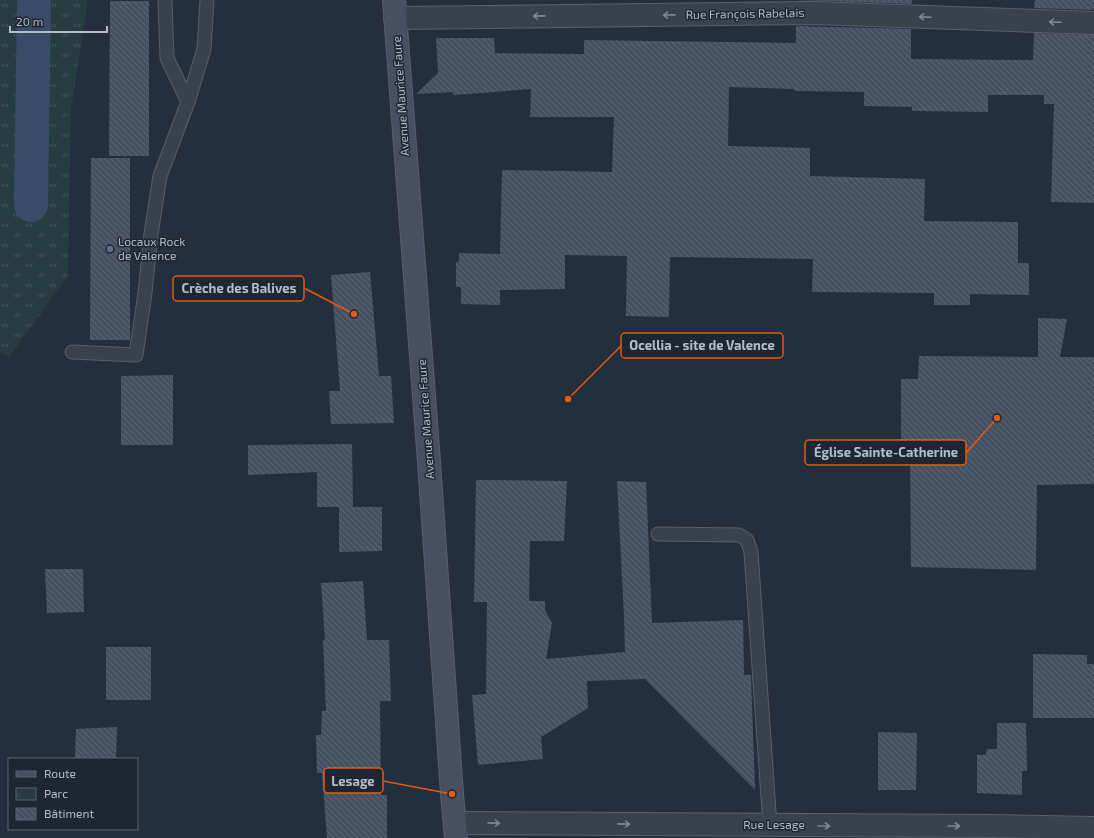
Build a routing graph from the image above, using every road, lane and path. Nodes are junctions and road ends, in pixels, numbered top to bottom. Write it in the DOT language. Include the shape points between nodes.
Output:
graph roads {
  1 [pos="164,0"];
  2 [pos="207,0"];
  3 [pos="815,7"];
  4 [pos="394,9"];
  5 [pos="1094,23"];
  6 [pos="188,102"];
  7 [pos="72,352"];
  8 [pos="658,534"];
  9 [pos="770,826"];
  10 [pos="1094,828"];
  11 [pos="455,830"];
  12 [pos="993,832"];
  1 -- 6 [label="lane" via="167,58"];
  2 -- 6 [label="lane" via="204,49"];
  3 -- 4 [label="street, Rue François Rabelais, one-way"];
  5 -- 3 [label="street, Rue François Rabelais, one-way"];
  4 -- 11 [label="street, Avenue Maurice Faure"];
  6 -- 7 [label="lane" via="160,176 136,355"];
  8 -- 9 [label="lane" via="739,535 748,540 752,552"];
  11 -- 9 [label="street, Rue Lesage, one-way"];
  9 -- 12 [label="street, Rue Lesage, one-way"];
  10 -- 12 [label="street, Rue Lesage"];
}
